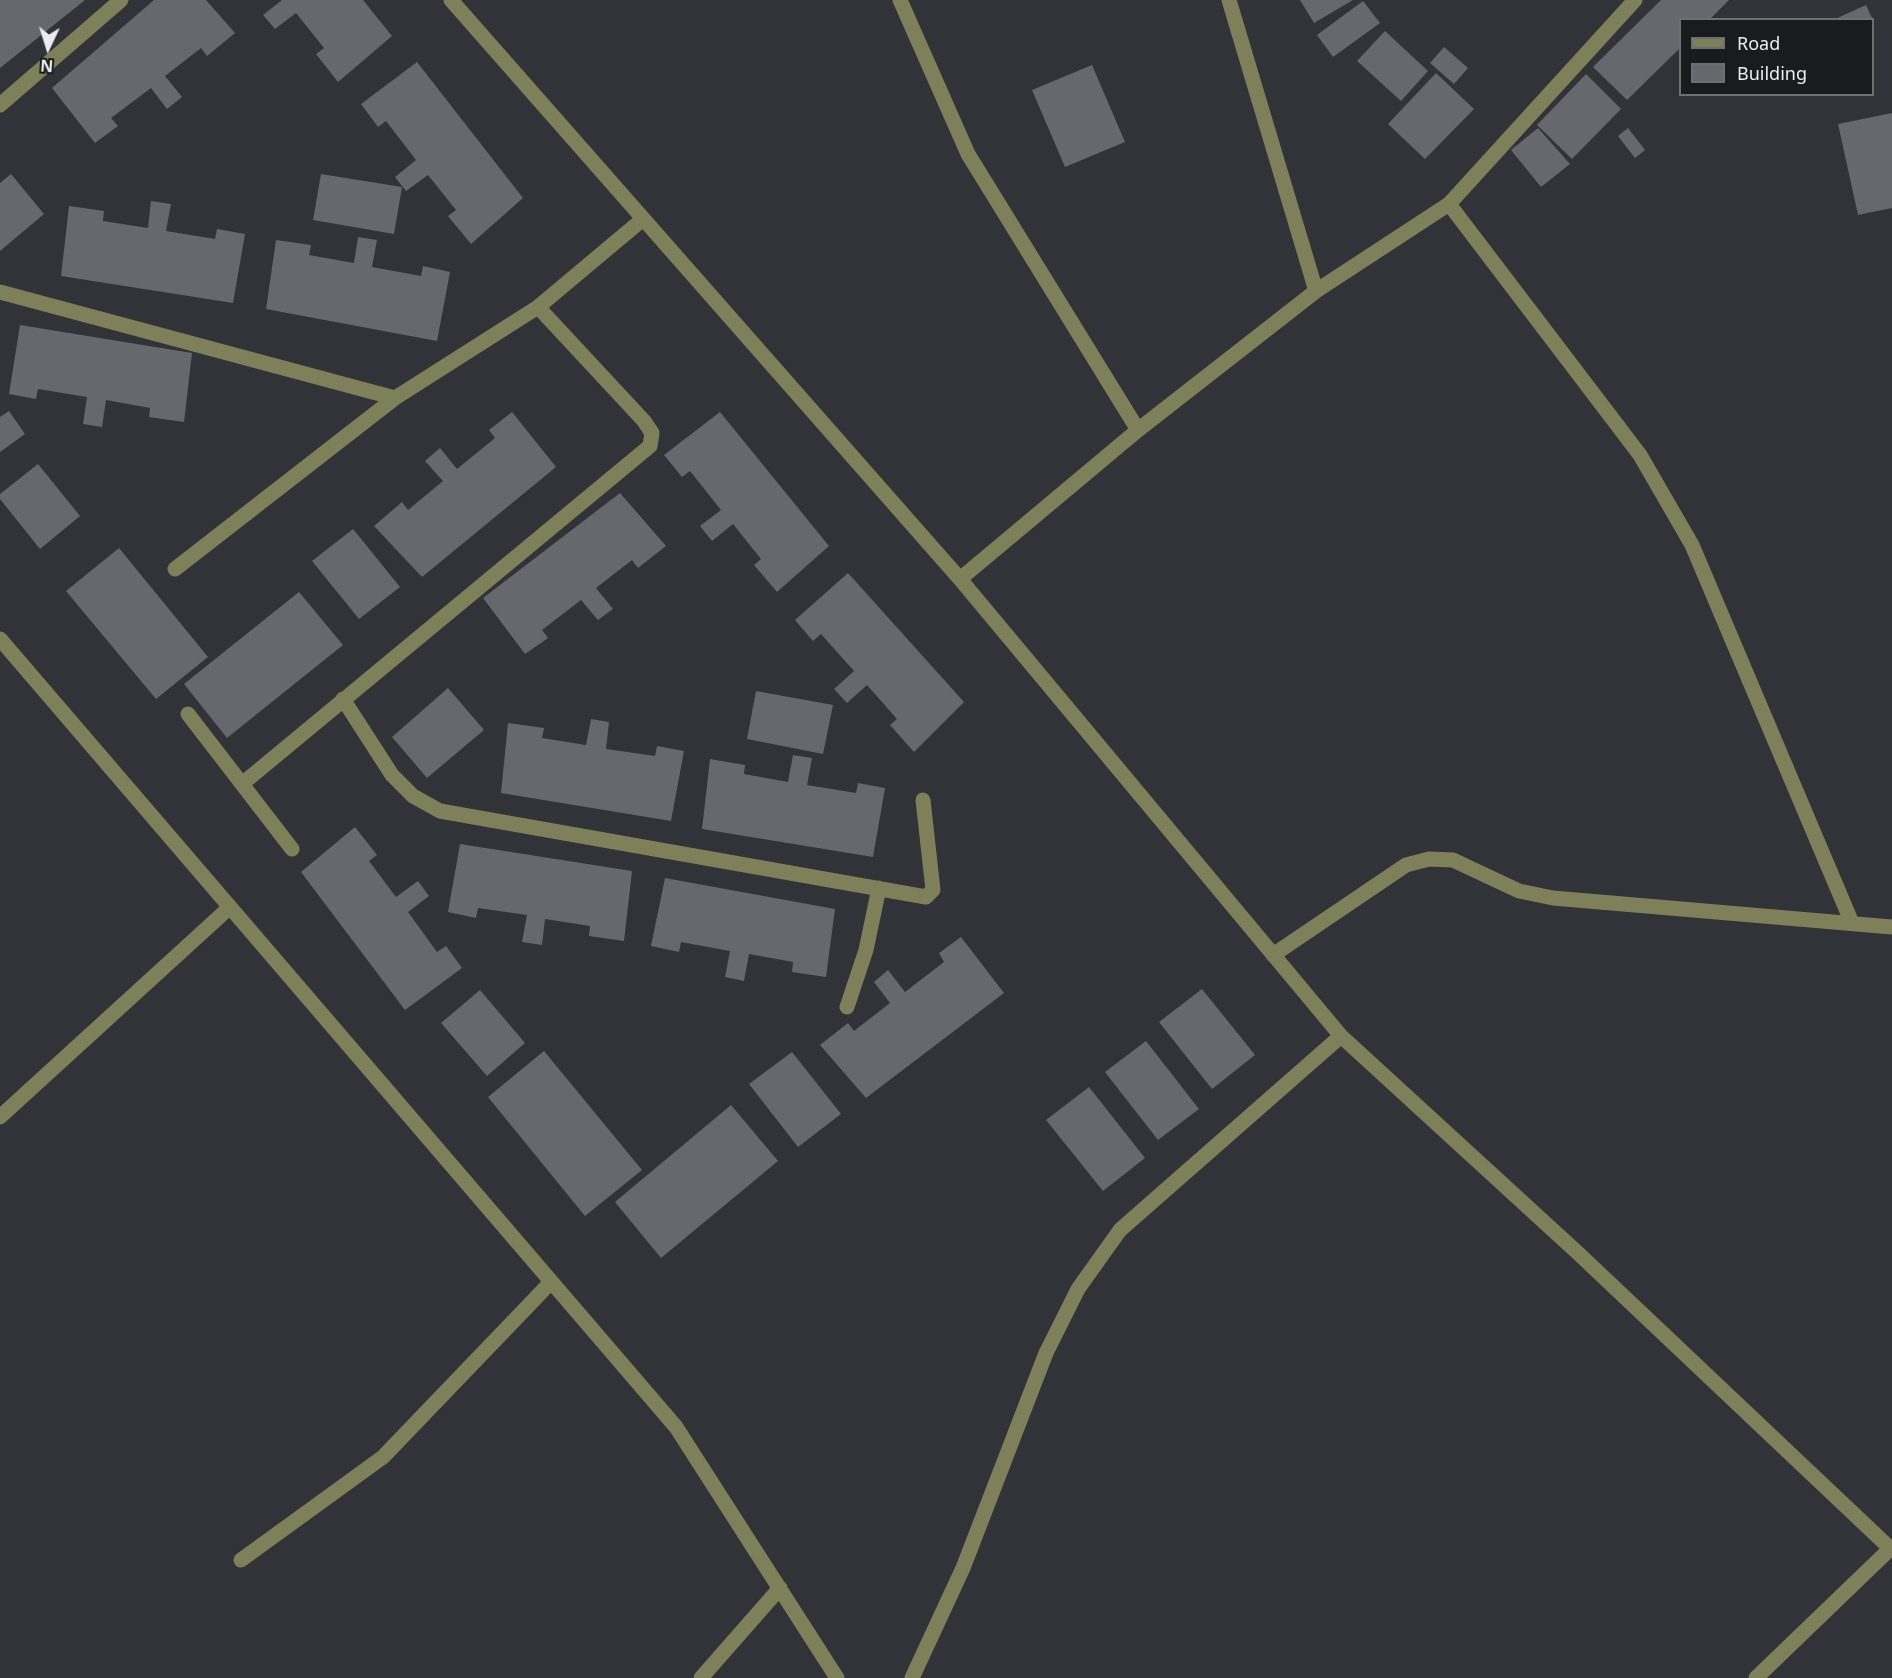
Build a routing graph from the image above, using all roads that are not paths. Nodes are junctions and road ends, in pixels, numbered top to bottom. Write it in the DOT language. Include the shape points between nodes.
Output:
graph roads {
  1 [pos="121,0"];
  2 [pos="451,0"];
  3 [pos="900,0"];
  4 [pos="1229,0"];
  5 [pos="1635,0"];
  6 [pos="0,105"];
  7 [pos="1449,204"];
  8 [pos="643,219"];
  9 [pos="1316,291"];
  10 [pos="0,292"];
  11 [pos="538,307"];
  12 [pos="395,398"];
  13 [pos="1138,430"];
  14 [pos="175,569"];
  15 [pos="960,579"];
  16 [pos="0,639"];
  17 [pos="343,699"];
  18 [pos="188,714"];
  19 [pos="242,784"];
  20 [pos="923,800"];
  21 [pos="292,849"];
  22 [pos="879,888"];
  23 [pos="230,907"];
  24 [pos="1852,923"];
  25 [pos="1892,927"];
  26 [pos="1273,955"];
  27 [pos="847,1007"];
  28 [pos="1341,1036"];
  29 [pos="0,1117"];
  30 [pos="551,1282"];
  31 [pos="1891,1550"];
  32 [pos="241,1560"];
  33 [pos="780,1588"];
  34 [pos="701,1678"];
  35 [pos="837,1678"];
  36 [pos="912,1678"];
  37 [pos="1756,1678"];
  1 -- 6 [label="street"];
  2 -- 8 [label="street"];
  3 -- 13 [label="street" via="968,154"];
  4 -- 9 [label="street"];
  5 -- 7 [label="street"];
  7 -- 9 [label="street"];
  7 -- 24 [label="street" via="1640,454 1692,545"];
  8 -- 11 [label="street"];
  8 -- 15 [label="street"];
  9 -- 13 [label="street"];
  10 -- 12 [label="street"];
  11 -- 12 [label="street"];
  11 -- 17 [label="street" via="644,421 652,433 650,446"];
  12 -- 14 [label="street"];
  13 -- 15 [label="street"];
  15 -- 26 [label="street"];
  16 -- 23 [label="street"];
  17 -- 19 [label="street"];
  17 -- 22 [label="street" via="392,775 413,796 440,811"];
  18 -- 19 [label="street"];
  19 -- 21 [label="street"];
  20 -- 22 [label="street" via="933,890 926,897"];
  22 -- 27 [label="street" via="866,950"];
  23 -- 29 [label="street"];
  23 -- 30 [label="street"];
  24 -- 25 [label="street"];
  24 -- 26 [label="street" via="1553,898 1519,891 1452,860 1429,858 1406,865"];
  26 -- 28 [label="street"];
  28 -- 31 [label="street" via="1579,1254"];
  28 -- 36 [label="street" via="1120,1230 1078,1289 1046,1353 963,1568"];
  30 -- 32 [label="street" via="383,1458"];
  30 -- 33 [label="street" via="676,1427"];
  31 -- 37 [label="street"];
  33 -- 34 [label="street"];
  33 -- 35 [label="street"];
}
